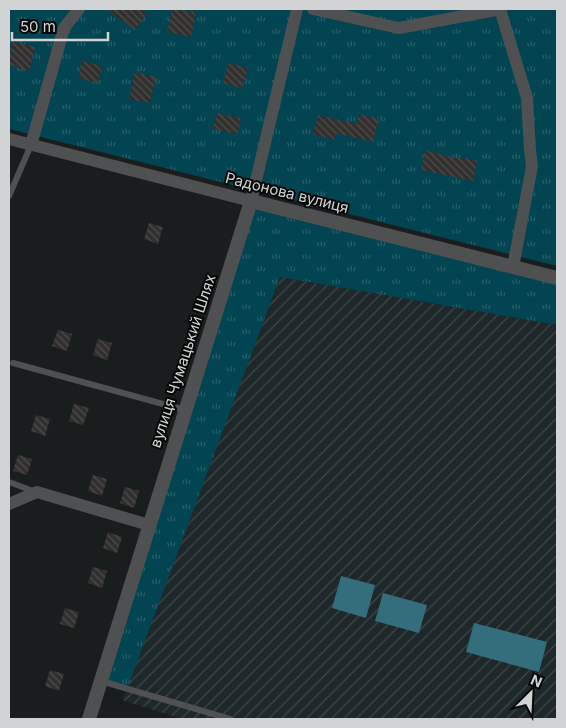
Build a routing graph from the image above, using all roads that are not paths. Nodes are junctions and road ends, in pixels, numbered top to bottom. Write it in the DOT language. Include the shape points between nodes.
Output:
graph roads {
  1 [pos="79,9"];
  2 [pos="297,9"];
  3 [pos="313,9"];
  4 [pos="501,9"];
  5 [pos="9,139"];
  6 [pos="31,145"];
  7 [pos="9,196"];
  8 [pos="251,201"];
  9 [pos="513,267"];
  10 [pos="557,278"];
  11 [pos="13,363"];
  12 [pos="185,410"];
  13 [pos="9,482"];
  14 [pos="37,492"];
  15 [pos="9,504"];
  16 [pos="149,525"];
  17 [pos="101,681"];
  18 [pos="203,711"];
  19 [pos="89,719"];
  20 [pos="201,719"];
  21 [pos="230,719"];
  1 -- 6 [label="street" via="64,28"];
  2 -- 8 [label="street, вулиця Чумацький Шлях"];
  3 -- 4 [label="street" via="399,28"];
  4 -- 9 [label="street" via="527,98 532,166"];
  5 -- 6 [label="street, Радонова вулиця"];
  6 -- 7 [label="lane"];
  6 -- 8 [label="street, Радонова вулиця"];
  8 -- 9 [label="street, Радонова вулиця"];
  8 -- 12 [label="street, вулиця Чумацький Шлях"];
  9 -- 10 [label="street, Радонова вулиця"];
  11 -- 12 [label="lane"];
  12 -- 16 [label="street, вулиця Чумацький Шлях"];
  13 -- 14 [label="lane"];
  14 -- 15 [label="street"];
  14 -- 16 [label="street"];
  16 -- 17 [label="street, вулиця Чумацький Шлях"];
  17 -- 18 [label="lane"];
  17 -- 19 [label="street, вулиця Чумацький Шлях"];
  18 -- 20 [label="lane"];
  18 -- 21 [label="lane"];
}
